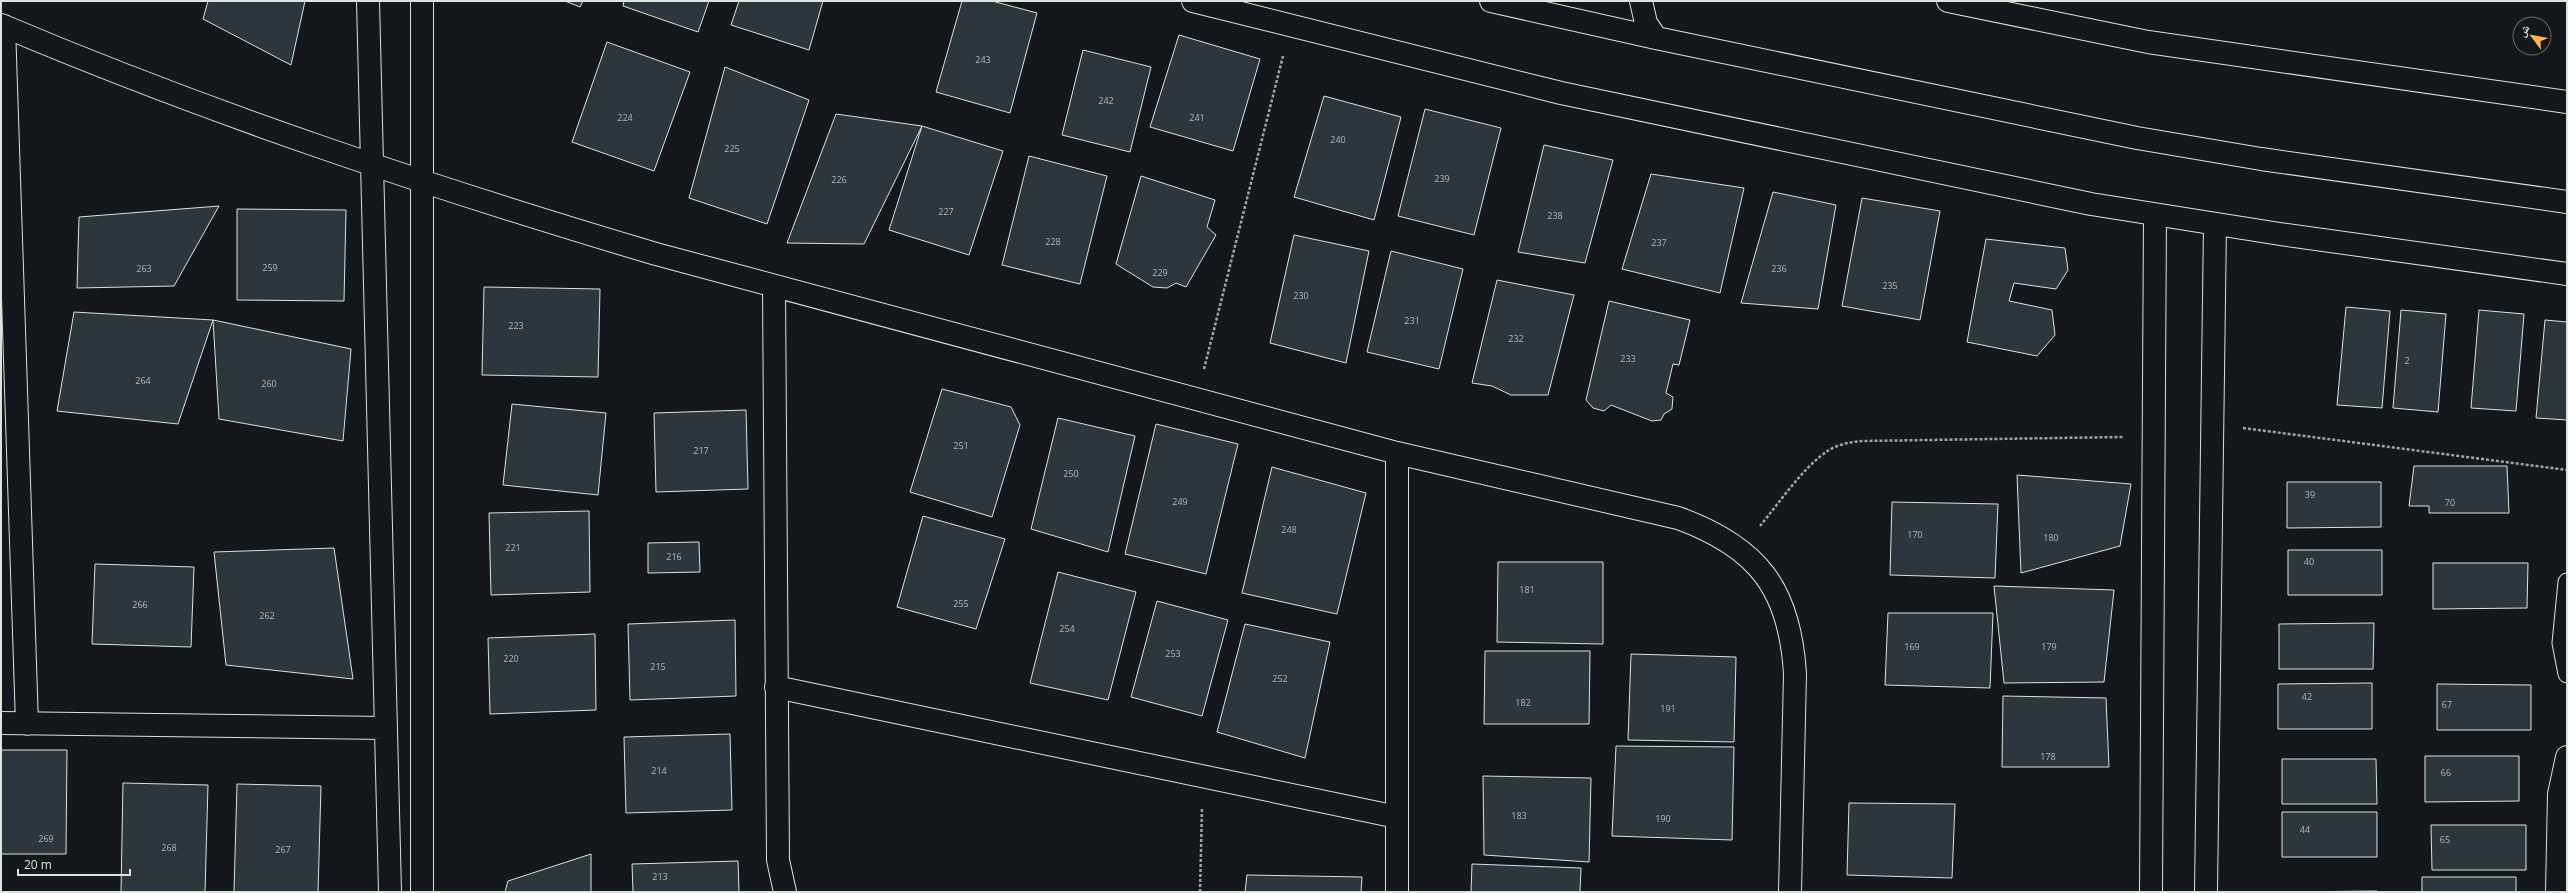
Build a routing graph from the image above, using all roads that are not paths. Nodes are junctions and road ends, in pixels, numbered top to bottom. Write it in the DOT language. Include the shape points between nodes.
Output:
graph roads {
  1 [pos="368,1"];
  2 [pos="422,1"];
  3 [pos="1193,1"];
  4 [pos="1491,1"];
  5 [pos="1642,1"];
  6 [pos="1948,1"];
  7 [pos="3,26"];
  8 [pos="1656,38"];
  9 [pos="2567,102"];
  10 [pos="372,164"];
  11 [pos="422,181"];
  12 [pos="2567,202"];
  13 [pos="2155,215"];
  14 [pos="2215,224"];
  15 [pos="2567,274"];
  16 [pos="774,287"];
  17 [pos="8,329"];
  18 [pos="1397,453"];
  19 [pos="2567,582"];
  20 [pos="2567,674"];
  21 [pos="776,687"];
  22 [pos="1,724"];
  23 [pos="27,724"];
  24 [pos="386,728"];
  25 [pos="2567,757"];
  26 [pos="1398,817"];
  27 [pos="390,892"];
  28 [pos="422,892"];
  29 [pos="785,892"];
  30 [pos="1397,892"];
  31 [pos="1790,892"];
  32 [pos="2150,892"];
  33 [pos="2206,892"];
  34 [pos="2557,892"];
  1 -- 10 [label="street"];
  2 -- 11 [label="street"];
  3 -- 13 [label="street" via="1569,94"];
  4 -- 8 [label="street"];
  5 -- 8 [label="street" via="1646,23"];
  6 -- 9 [label="street" via="2148,42"];
  7 -- 10 [label="street" via="176,94"];
  7 -- 17 [label="street"];
  8 -- 12 [label="street" via="2199,150"];
  10 -- 11 [label="street"];
  10 -- 24 [label="street"];
  11 -- 16 [label="street" via="546,221"];
  11 -- 28 [label="street"];
  13 -- 14 [label="street"];
  13 -- 32 [label="street"];
  14 -- 15 [label="street"];
  14 -- 33 [label="street"];
  16 -- 18 [label="street"];
  16 -- 21 [label="street"];
  17 -- 23 [label="street"];
  18 -- 26 [label="street"];
  18 -- 31 [label="street" via="1678,518 1711,530 1740,549 1765,575 1783,605 1793,639 1795,674"];
  19 -- 20 [label="lane" via="2561,643"];
  21 -- 26 [label="street"];
  21 -- 29 [label="street" via="778,860"];
  22 -- 23 [label="street"];
  23 -- 24 [label="street"];
  24 -- 27 [label="street"];
  25 -- 34 [label="street" via="2559,794"];
  26 -- 30 [label="street"];
}
